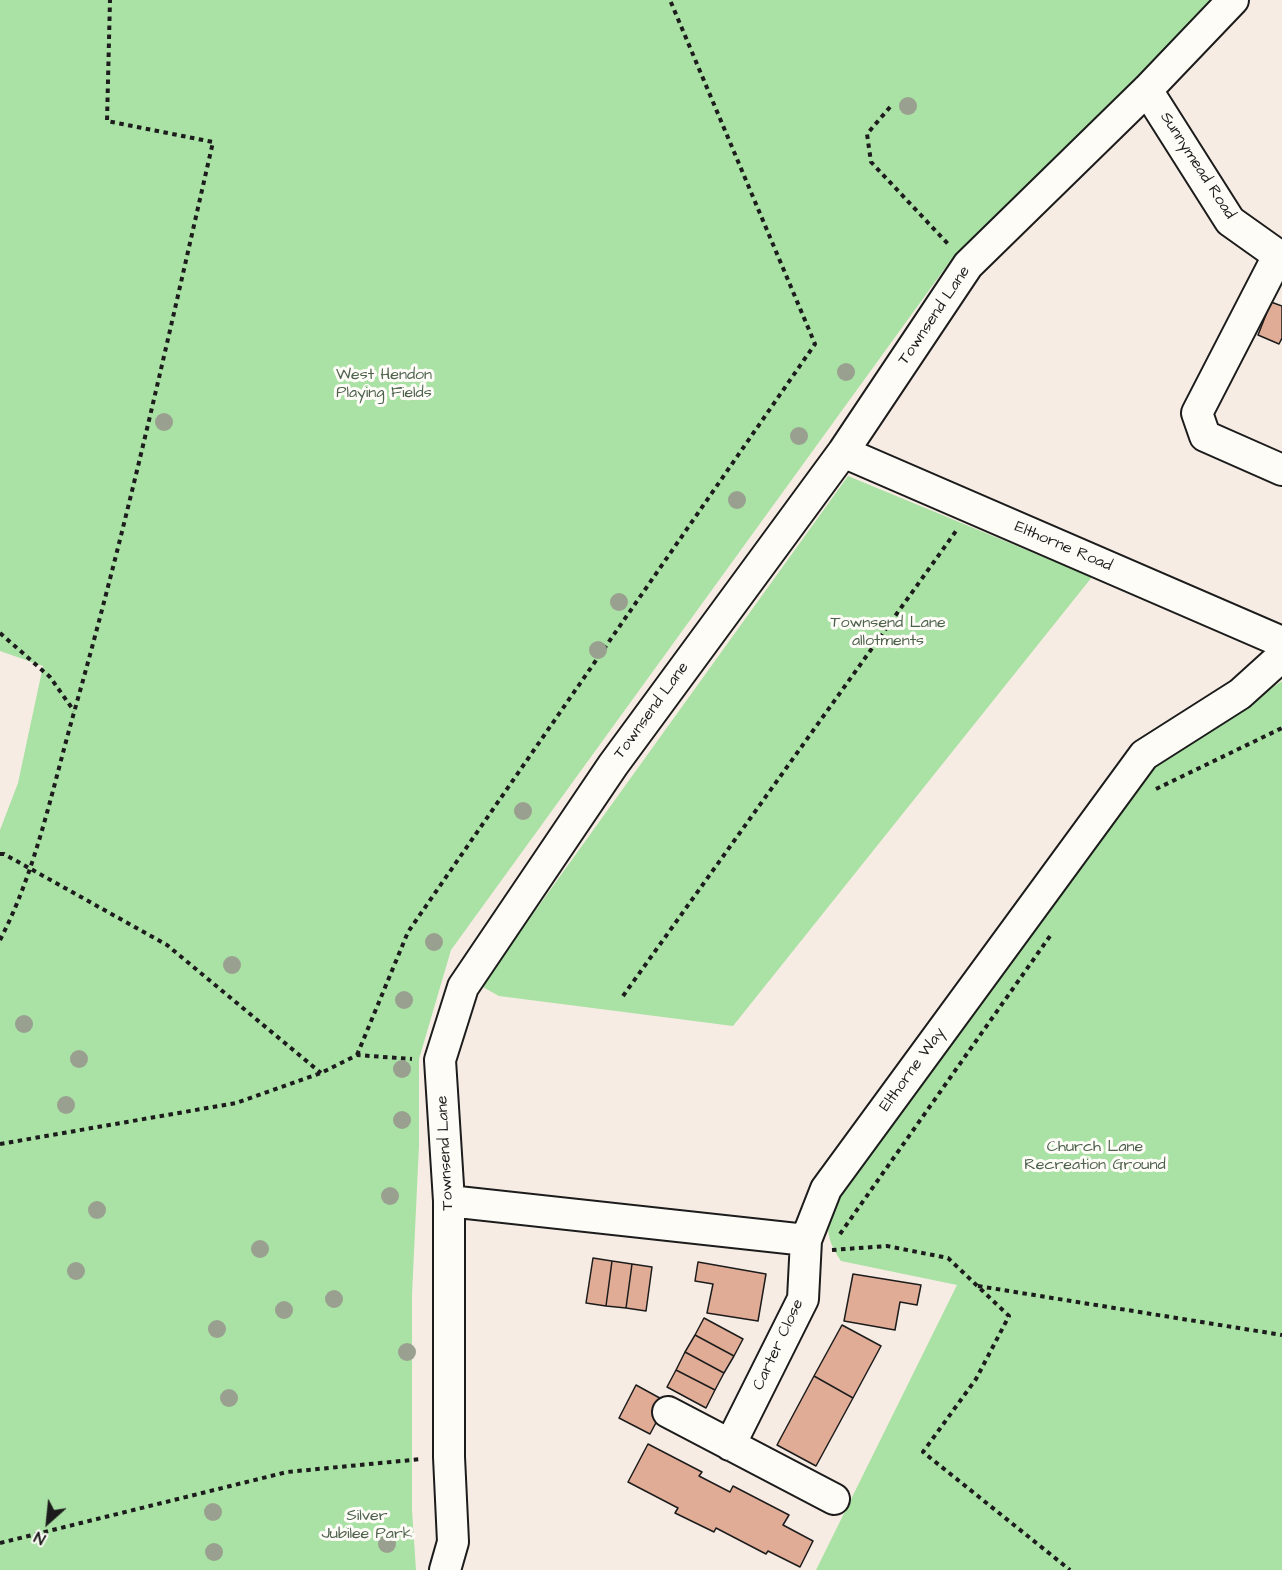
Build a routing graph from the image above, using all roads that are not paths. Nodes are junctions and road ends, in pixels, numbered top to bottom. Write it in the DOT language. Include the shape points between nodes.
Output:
graph roads {
  1 [pos="1233,0"];
  2 [pos="1147,90"];
  3 [pos="1280,257"];
  4 [pos="843,452"];
  5 [pos="1282,470"];
  6 [pos="1282,642"];
  7 [pos="1282,656"];
  8 [pos="449,1201"];
  9 [pos="809,1249"];
  10 [pos="668,1412"];
  11 [pos="730,1445"];
  12 [pos="834,1499"];
  13 [pos="445,1570"];
  1 -- 2 [label="street, Townsend Lane"];
  2 -- 3 [label="street, Sunnymead Road" via="1230,220"];
  2 -- 4 [label="street, Townsend Lane" via="968,265"];
  3 -- 5 [label="street" via="1197,414 1205,436"];
  4 -- 6 [label="street, Elthorne Road"];
  4 -- 8 [label="street, Townsend Lane" via="613,765 463,987 440,1060"];
  7 -- 9 [label="street, Elthorne Way" via="1240,694 1144,755 826,1189"];
  8 -- 9 [label="street"];
  8 -- 13 [label="street, Townsend Lane" via="449,1457 453,1542"];
  9 -- 11 [label="street, Carter Close" via="803,1299"];
  10 -- 11 [label="street"];
  11 -- 12 [label="street"];
}
